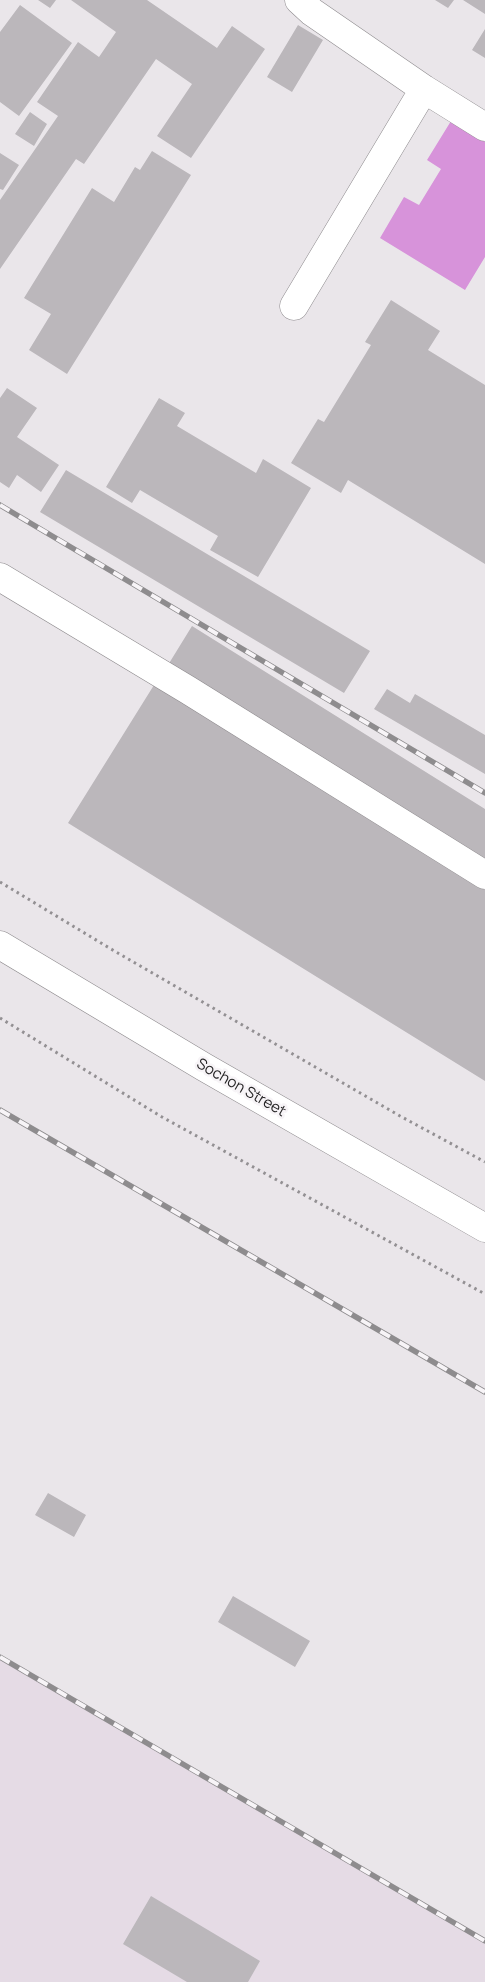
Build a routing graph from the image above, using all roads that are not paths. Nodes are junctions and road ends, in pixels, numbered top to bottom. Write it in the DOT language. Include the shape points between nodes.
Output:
graph roads {
  1 [pos="299,0"];
  2 [pos="424,89"];
  3 [pos="485,128"];
  4 [pos="294,306"];
  5 [pos="0,577"];
  6 [pos="485,875"];
  7 [pos="0,945"];
  8 [pos="485,1228"];
  1 -- 2 [label="street"];
  2 -- 3 [label="street"];
  2 -- 4 [label="street"];
  5 -- 6 [label="street"];
  7 -- 8 [label="street, Sochon Street" via="204,1067"];
}
